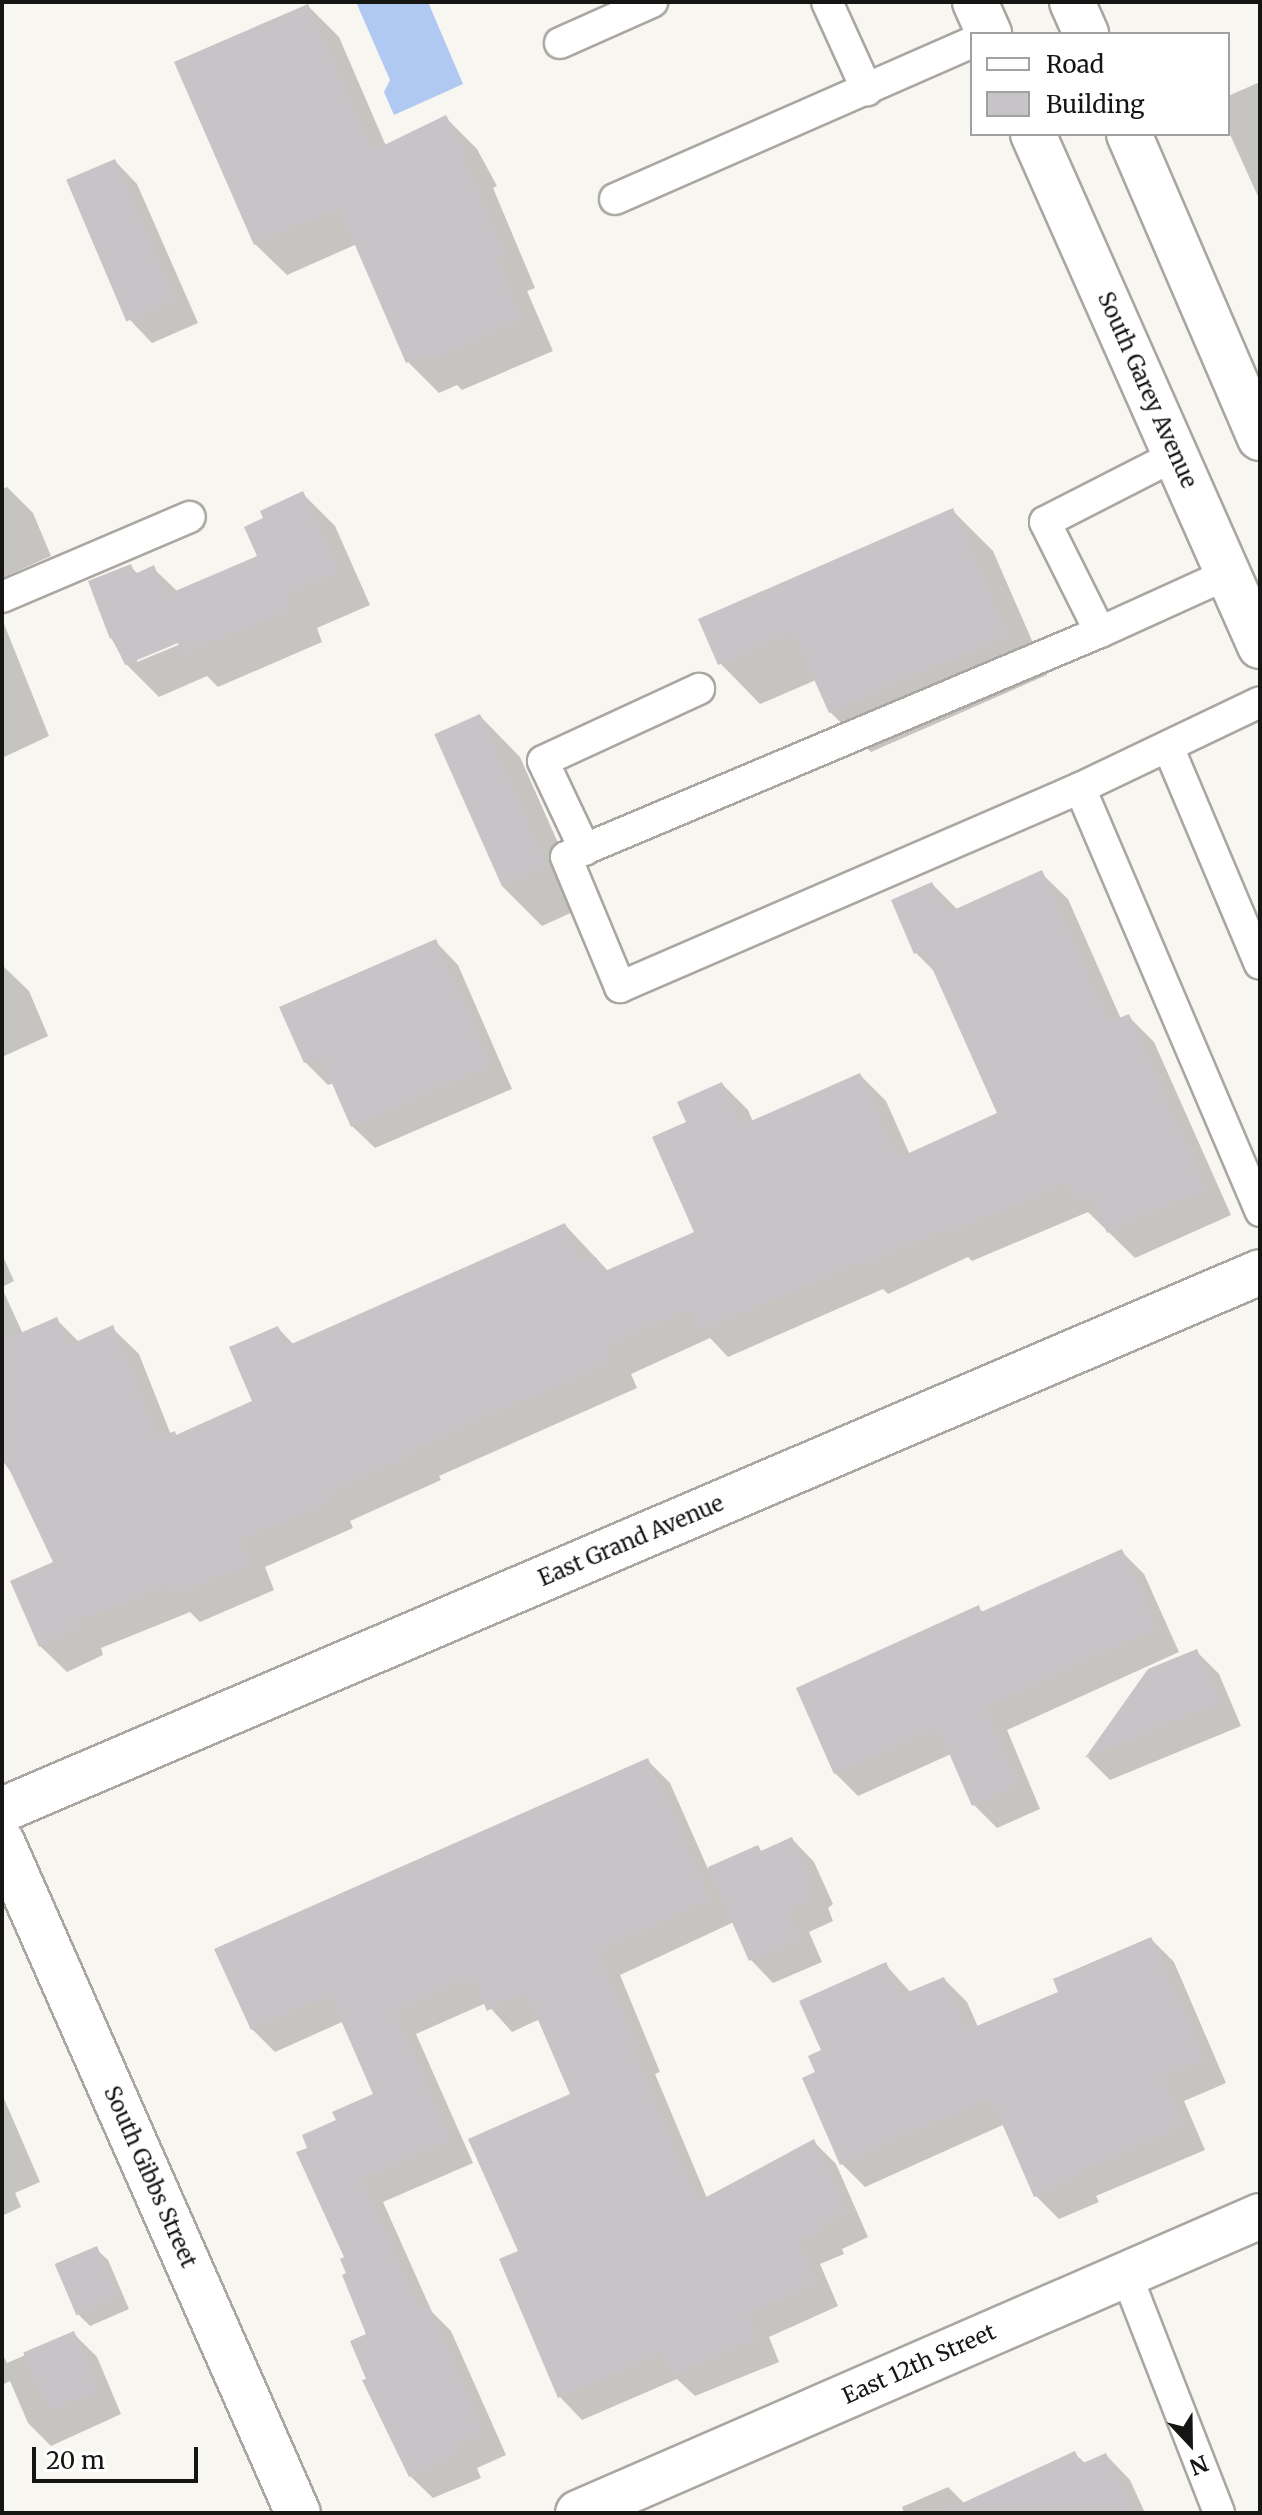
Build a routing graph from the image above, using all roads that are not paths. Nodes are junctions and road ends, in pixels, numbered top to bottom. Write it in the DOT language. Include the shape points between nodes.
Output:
graph roads {
  1 [pos="652,2"];
  2 [pos="827,2"];
  3 [pos="975,2"];
  4 [pos="1072,2"];
  5 [pos="988,32"];
  6 [pos="1085,32"];
  7 [pos="560,43"];
  8 [pos="970,43"];
  9 [pos="867,90"];
  10 [pos="1034,136"];
  11 [pos="1130,136"];
  12 [pos="615,199"];
  13 [pos="1260,438"];
  14 [pos="1176,455"];
  15 [pos="190,517"];
  16 [pos="1228,574"];
  17 [pos="2,597"];
  18 [pos="1100,632"];
  19 [pos="1260,646"];
  20 [pos="699,689"];
  21 [pos="1260,702"];
  22 [pos="1169,749"];
  23 [pos="1080,788"];
  24 [pos="585,850"];
  25 [pos="1260,964"];
  26 [pos="1260,1211"];
  27 [pos="1260,1272"];
  28 [pos="2,1810"];
  29 [pos="2,1842"];
  30 [pos="1260,2216"];
  31 [pos="1126,2274"];
  32 [pos="298,2513"];
  33 [pos="578,2513"];
  34 [pos="1219,2513"];
  1 -- 7 [label="lane"];
  2 -- 9 [label="lane"];
  3 -- 5 [label="street"];
  4 -- 6 [label="street"];
  8 -- 9 [label="lane"];
  9 -- 12 [label="lane"];
  10 -- 14 [label="street, South Garey Avenue"];
  11 -- 13 [label="street"];
  14 -- 16 [label="street, South Garey Avenue"];
  14 -- 18 [label="lane" via="1045,522"];
  15 -- 17 [label="lane"];
  16 -- 18 [label="lane"];
  16 -- 19 [label="street, South Garey Avenue"];
  18 -- 24 [label="lane"];
  20 -- 24 [label="lane" via="543,761"];
  21 -- 22 [label="lane"];
  22 -- 23 [label="lane"];
  22 -- 25 [label="lane"];
  23 -- 24 [label="lane" via="620,987 566,857"];
  23 -- 26 [label="lane"];
  27 -- 28 [label="street, East Grand Avenue"];
  29 -- 32 [label="street, South Gibbs Street"];
  30 -- 31 [label="street, East 12th Street"];
  31 -- 33 [label="street, East 12th Street"];
  31 -- 34 [label="lane"];
}
